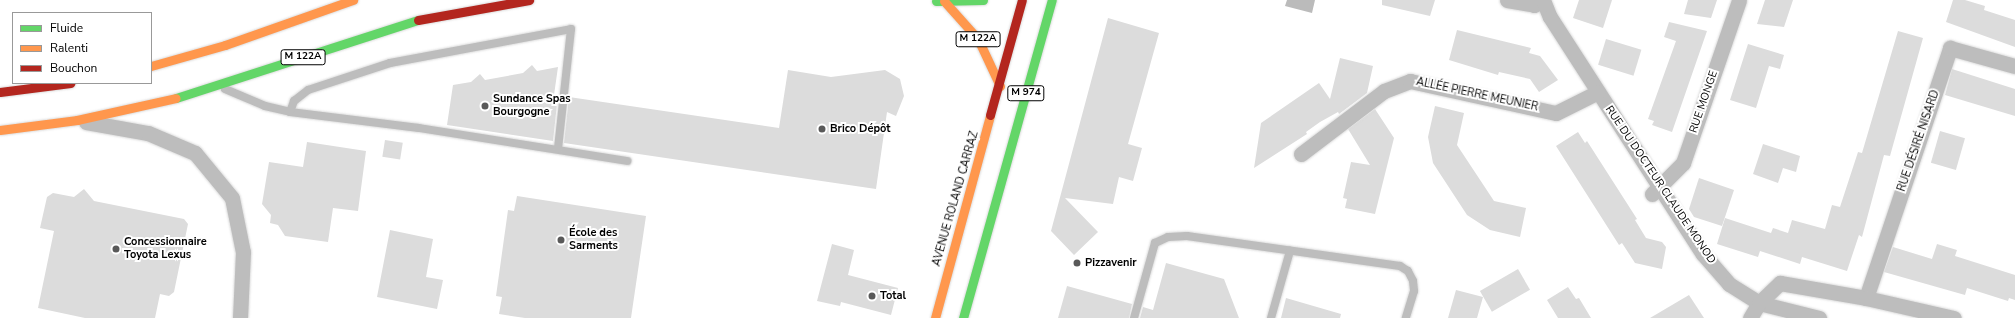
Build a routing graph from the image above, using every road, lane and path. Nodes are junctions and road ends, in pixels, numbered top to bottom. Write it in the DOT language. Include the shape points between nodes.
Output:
graph roads {
  1 [pos="353,0"];
  2 [pos="529,0"];
  3 [pos="928,0"];
  4 [pos="983,0"];
  5 [pos="1022,0"];
  6 [pos="1052,0"];
  7 [pos="1507,0"];
  8 [pos="1739,0"];
  9 [pos="944,1"];
  10 [pos="1542,1"];
  11 [pos="1040,7"];
  12 [pos="1046,21"];
  13 [pos="152,66"];
  14 [pos="2015,66"];
  15 [pos="62,84"];
  16 [pos="218,86"];
  17 [pos="1000,86"];
  18 [pos="0,92"];
  19 [pos="1598,92"];
  20 [pos="290,112"];
  21 [pos="77,120"];
  22 [pos="0,130"];
  23 [pos="558,148"];
  24 [pos="1301,154"];
  25 [pos="627,161"];
  26 [pos="1656,191"];
  27 [pos="1290,251"];
  28 [pos="1866,298"];
  29 [pos="1759,304"];
  30 [pos="240,318"];
  31 [pos="935,318"];
  32 [pos="963,318"];
  33 [pos="1134,318"];
  34 [pos="1271,318"];
  35 [pos="1406,318"];
  36 [pos="1750,318"];
  37 [pos="1819,318"];
  38 [pos="1954,318"];
  1 -- 13 [label="main road" via="226,45"];
  2 -- 16 [label="main road, M 122A" via="424,18"];
  3 -- 9 [label="main road"];
  4 -- 9 [label="main road"];
  5 -- 17 [label="main road, M 974"];
  6 -- 12 [label="main road, M 974"];
  7 -- 10 [label="street" via="1534,5"];
  8 -- 26 [label="street, RUE MONGE" via="1683,163"];
  9 -- 17 [label="main road, M 122A" via="978,39"];
  10 -- 19 [label="street, RUE DU DOCTEUR CLAUDE MONOD"];
  11 -- 12 [label="main road"];
  12 -- 32 [label="main road, M 974"];
  14 -- 28 [label="street, RUE DÉSIRÉ NISARD" via="1950,48"];
  15 -- 18 [label="main road"];
  16 -- 20 [label="lane" via="265,106"];
  16 -- 21 [label="main road, M 122A" via="149,105"];
  17 -- 31 [label="main road, AVENUE ROLAND CARRAZ"];
  19 -- 24 [label="street, ALLÉE PIERRE MEUNIER" via="1556,113 1410,80 1384,91"];
  19 -- 26 [label="street, RUE DU DOCTEUR CLAUDE MONOD"];
  20 -- 23 [label="lane"];
  20 -- 23 [label="lane" via="294,101 308,90 390,63 571,29"];
  21 -- 22 [label="main road, M 122A"];
  21 -- 30 [label="street" via="148,133 195,153 232,198 243,252"];
  23 -- 25 [label="lane"];
  26 -- 29 [label="street, RUE DU DOCTEUR CLAUDE MONOD" via="1729,284"];
  27 -- 33 [label="lane" via="1188,236 1168,236 1155,243"];
  27 -- 34 [label="lane"];
  27 -- 35 [label="lane" via="1400,266 1408,272 1413,282 1414,291"];
  28 -- 29 [label="street" via="1780,283"];
  28 -- 38 [label="street"];
  29 -- 36 [label="street"];
  29 -- 37 [label="street"];
}
